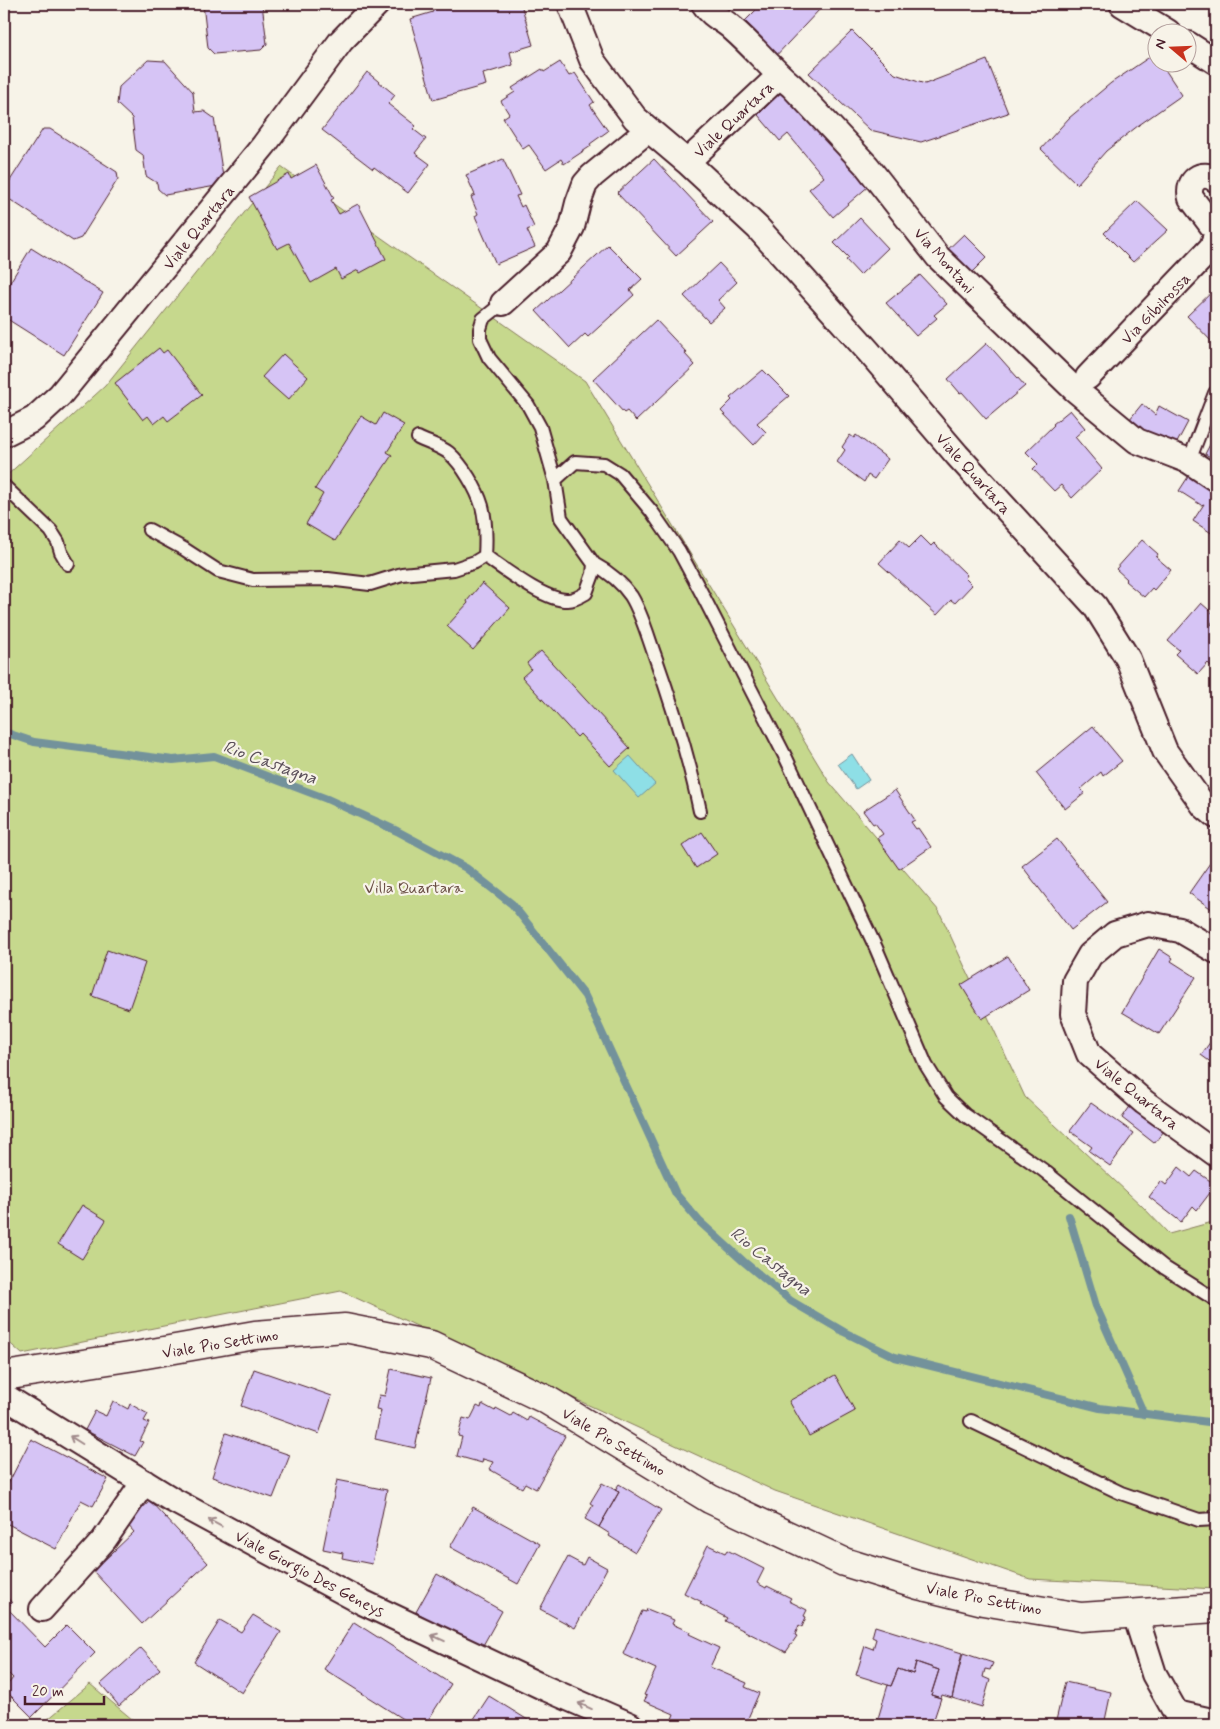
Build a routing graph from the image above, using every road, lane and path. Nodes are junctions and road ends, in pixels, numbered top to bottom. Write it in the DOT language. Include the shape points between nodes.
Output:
graph roads {
  1 [pos="377,4"];
  2 [pos="570,4"];
  3 [pos="704,4"];
  4 [pos="1122,4"];
  5 [pos="1152,22"];
  6 [pos="1198,50"];
  7 [pos="1216,62"];
  8 [pos="779,76"];
  9 [pos="648,130"];
  10 [pos="687,162"];
  11 [pos="1216,180"];
  12 [pos="1216,231"];
  13 [pos="1216,235"];
  14 [pos="503,303"];
  15 [pos="1088,377"];
  16 [pos="1215,393"];
  17 [pos="4,434"];
  18 [pos="418,438"];
  19 [pos="1189,461"];
  20 [pos="1216,479"];
  21 [pos="555,480"];
  22 [pos="4,486"];
  23 [pos="149,530"];
  24 [pos="485,556"];
  25 [pos="68,564"];
  26 [pos="594,564"];
  27 [pos="700,811"];
  28 [pos="1216,816"];
  29 [pos="1216,951"];
  30 [pos="1216,1154"];
  31 [pos="1216,1300"];
  32 [pos="4,1376"];
  33 [pos="4,1396"];
  34 [pos="971,1421"];
  35 [pos="144,1482"];
  36 [pos="1216,1519"];
  37 [pos="1216,1608"];
  38 [pos="42,1609"];
  39 [pos="1135,1614"];
  40 [pos="1216,1722"];
  41 [pos="630,1725"];
  1 -- 17 [label="street, Viale Quartara" via="341,41 264,145 60,395 34,419"];
  2 -- 9 [label="street, Viale Quartara" via="592,60 635,118"];
  3 -- 8 [label="street, Via Montani" via="716,18 732,27"];
  4 -- 5 [label="street"];
  6 -- 7 [label="street"];
  8 -- 10 [label="street, Viale Quartara"];
  8 -- 19 [label="street, Via Montani" via="867,166 938,257 1074,389 1137,441"];
  9 -- 10 [label="street, Viale Quartara"];
  9 -- 14 [label="street" via="592,176 582,191 572,227 559,252"];
  10 -- 28 [label="street, Viale Quartara" via="758,228 957,455 1095,606 1128,659 1165,751 1204,806"];
  11 -- 12 [label="street" via="1200,176 1192,183 1190,193"];
  13 -- 15 [label="street, Via Gibilrossa" via="1212,247"];
  14 -- 21 [label="lane" via="484,319 480,339 489,358 528,405 540,427"];
  16 -- 19 [label="lane"];
  18 -- 24 [label="lane" via="458,461 469,480 482,506"];
  19 -- 20 [label="street, Via Montani"];
  21 -- 26 [label="lane" via="561,518"];
  21 -- 31 [label="lane" via="575,462 604,464 620,474 634,489 679,552 786,758 876,948 926,1065 946,1097 1165,1268"];
  22 -- 25 [label="lane" via="51,532"];
  23 -- 24 [label="lane" via="218,571 253,580 328,578 370,584 402,574 454,568"];
  24 -- 26 [label="lane" via="528,586 567,600 586,594"];
  26 -- 27 [label="lane" via="622,585 644,625 691,767"];
  29 -- 30 [label="street, Viale Quartara" via="1180,930 1148,924 1115,934 1090,956 1076,981 1073,1014 1089,1054 1144,1102"];
  32 -- 39 [label="street, Viale Pio Settimo" via="255,1335 345,1328 431,1345 547,1400 710,1499 844,1562 983,1601 1082,1617"];
  35 -- 33 [label="street, Viale Giorgio Des Geneys, one-way"];
  34 -- 36 [label="lane" via="1121,1494 1199,1520"];
  35 -- 38 [label="street" via="104,1540"];
  41 -- 35 [label="street, Viale Giorgio Des Geneys, one-way" via="362,1602"];
  37 -- 39 [label="street, Viale Pio Settimo"];
  39 -- 40 [label="street" via="1154,1674 1176,1713"];
}
